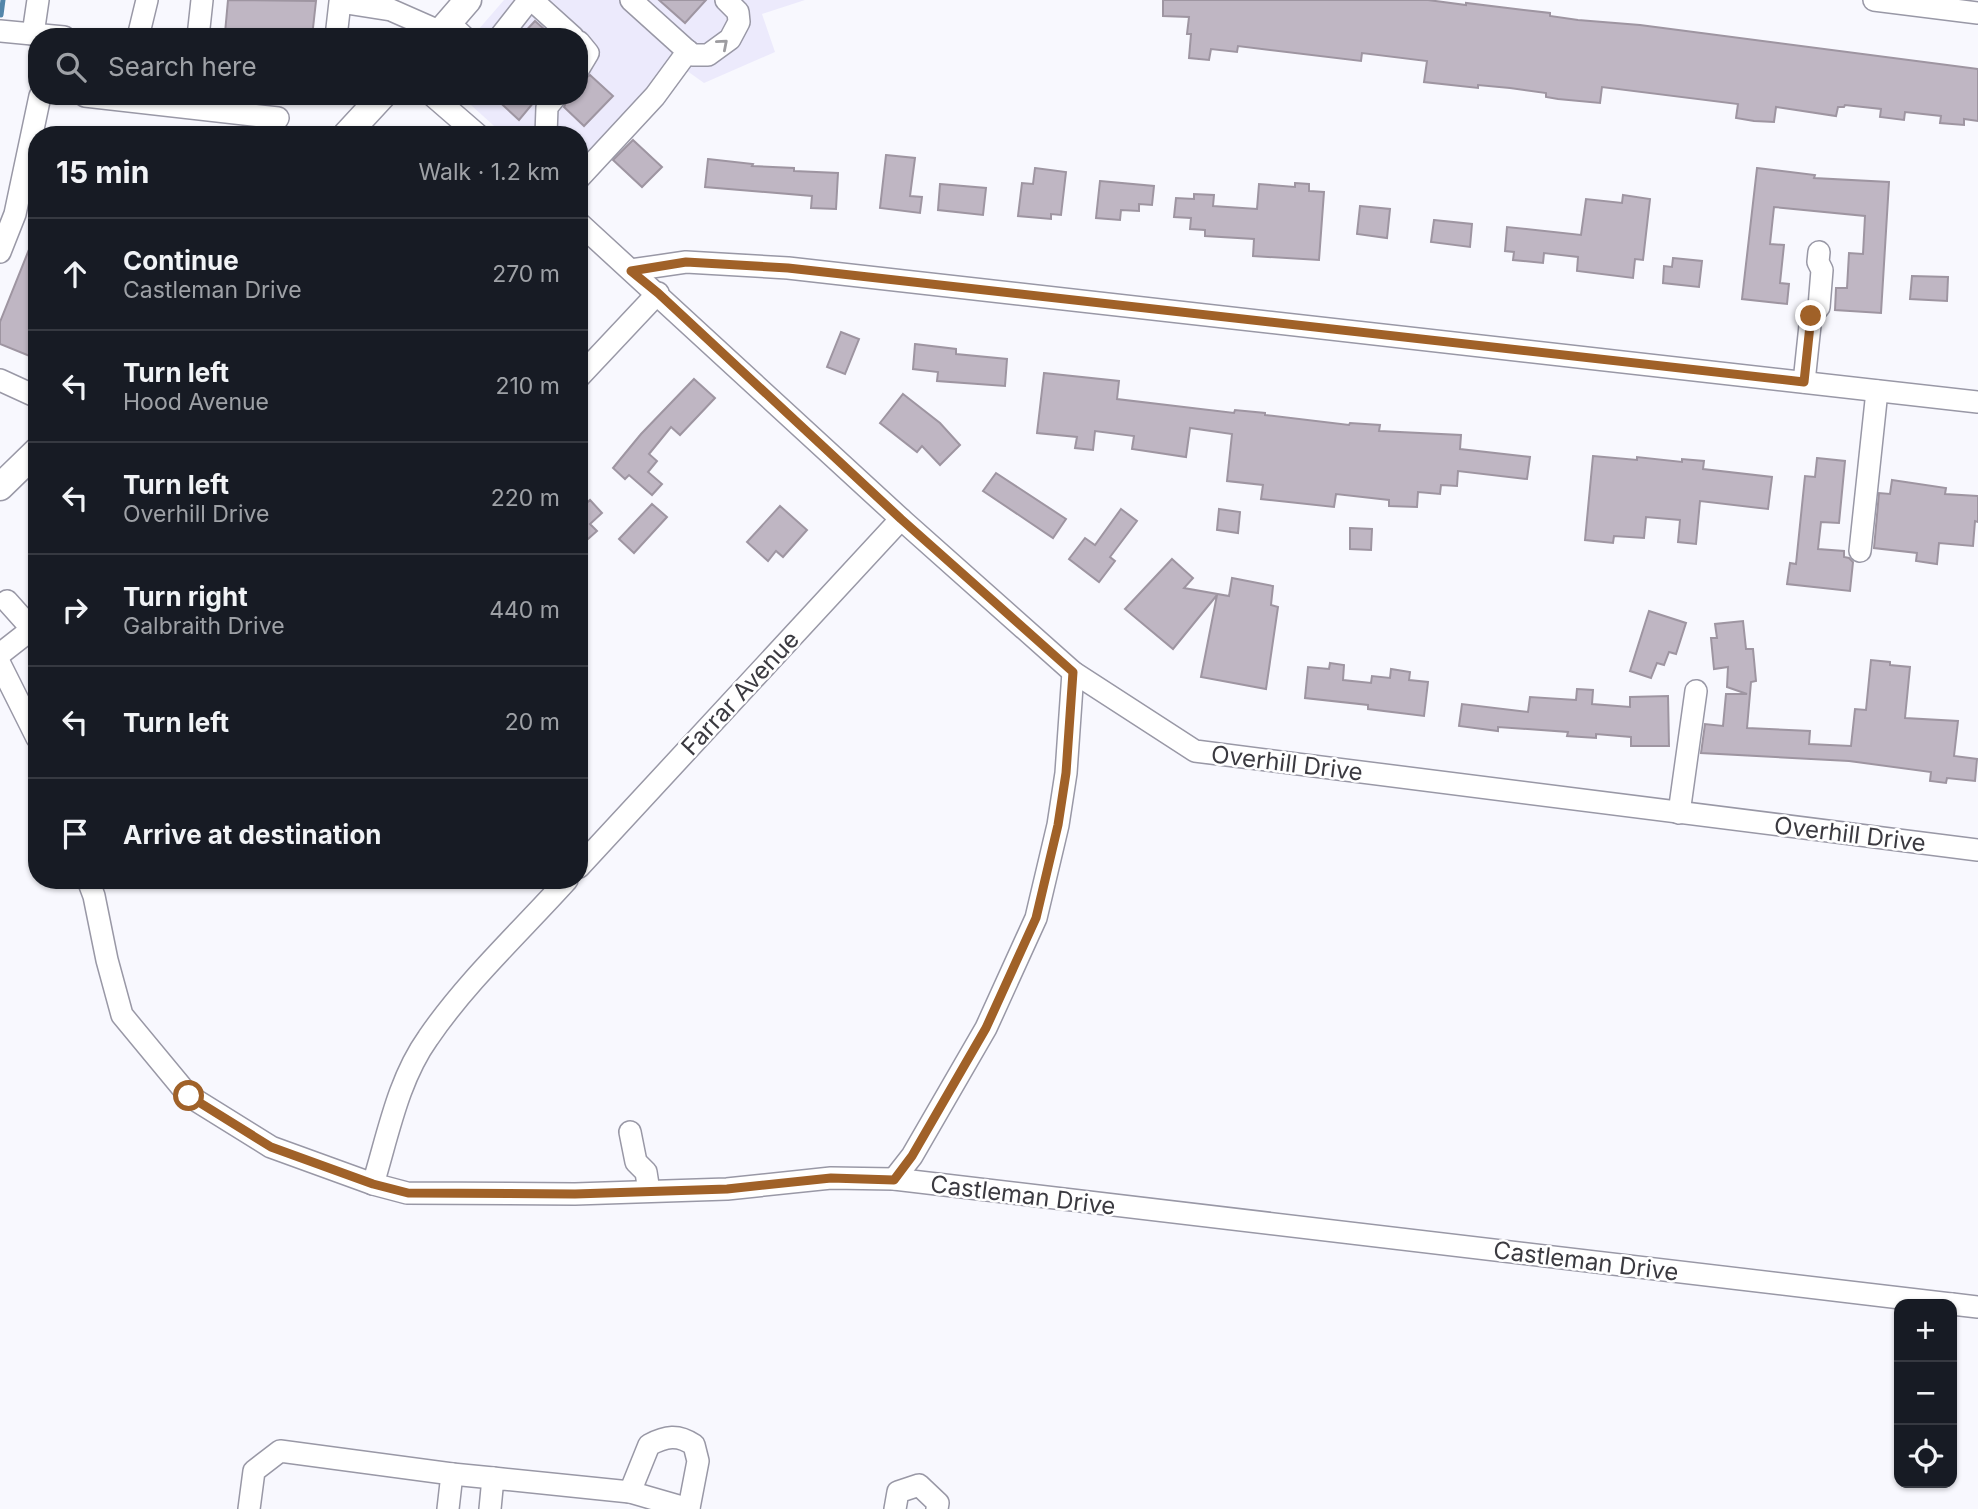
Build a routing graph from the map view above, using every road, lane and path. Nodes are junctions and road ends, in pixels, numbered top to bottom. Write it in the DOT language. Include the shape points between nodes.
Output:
graph roads {
  1 [pos="38,0"];
  2 [pos="146,0"];
  3 [pos="202,0"];
  4 [pos="468,0"];
  5 [pos="530,0"];
  6 [pos="631,0"];
  7 [pos="726,0"];
  8 [pos="1874,0"];
  9 [pos="1978,13"];
  10 [pos="47,28"];
  11 [pos="140,28"];
  12 [pos="199,28"];
  13 [pos="337,28"];
  14 [pos="438,28"];
  15 [pos="450,28"];
  16 [pos="507,28"];
  17 [pos="563,28"];
  18 [pos="0,31"];
  19 [pos="28,34"];
  20 [pos="688,51"];
  21 [pos="38,105"];
  22 [pos="164,105"];
  23 [pos="374,105"];
  24 [pos="443,105"];
  25 [pos="549,105"];
  26 [pos="34,126"];
  27 [pos="272,126"];
  28 [pos="354,126"];
  29 [pos="468,126"];
  30 [pos="546,126"];
  31 [pos="28,153"];
  32 [pos="588,168"];
  33 [pos="588,231"];
  34 [pos="0,252"];
  35 [pos="1819,257"];
  36 [pos="631,271"];
  37 [pos="658,293"];
  38 [pos="588,367"];
  39 [pos="1804,382"];
  40 [pos="25,391"];
  41 [pos="1877,391"];
  42 [pos="0,402"];
  43 [pos="1978,402"];
  44 [pos="28,460"];
  45 [pos="0,487"];
  46 [pos="901,519"];
  47 [pos="1860,551"];
  48 [pos="7,601"];
  49 [pos="28,625"];
  50 [pos="28,632"];
  51 [pos="0,654"];
  52 [pos="0,664"];
  53 [pos="1073,672"];
  54 [pos="1696,691"];
  55 [pos="28,720"];
  56 [pos="1679,813"];
  57 [pos="1978,850"];
  58 [pos="588,857"];
  59 [pos="91,889"];
  60 [pos="559,889"];
  61 [pos="630,1132"];
  62 [pos="894,1180"];
  63 [pos="373,1184"];
  64 [pos="649,1191"];
  65 [pos="1908,1299"];
  66 [pos="1957,1305"];
  67 [pos="1978,1307"];
  68 [pos="452,1474"];
  69 [pos="494,1478"];
  70 [pos="630,1492"];
  71 [pos="249,1509"];
  72 [pos="448,1509"];
  73 [pos="490,1509"];
  74 [pos="689,1509"];
  75 [pos="895,1509"];
  76 [pos="937,1509"];
  1 -- 10 [label="street"];
  2 -- 11 [label="street"];
  3 -- 12 [label="street"];
  4 -- 15 [label="main road"];
  5 -- 16 [label="street"];
  5 -- 17 [label="street"];
  6 -- 20 [label="street"];
  20 -- 7 [label="street, one-way" via="708,55 730,38 739,22 738,12"];
  8 -- 9 [label="street"];
  13 -- 14 [label="street" via="340,2 391,10"];
  18 -- 19 [label="street"];
  20 -- 32 [label="street"];
  21 -- 26 [label="street"];
  22 -- 27 [label="street" via="278,118"];
  23 -- 28 [label="main road"];
  24 -- 29 [label="street"];
  25 -- 30 [label="street"];
  31 -- 34 [label="street" via="15,214"];
  33 -- 36 [label="street, Overhill Drive"];
  35 -- 39 [label="street" via="1810,271"];
  36 -- 37 [label="street, Overhill Drive"];
  36 -- 39 [label="street" via="686,262 788,268"];
  37 -- 38 [label="street"];
  37 -- 46 [label="street, Overhill Drive"];
  39 -- 41 [label="street"];
  40 -- 42 [label="street"];
  41 -- 43 [label="street"];
  41 -- 47 [label="street"];
  44 -- 45 [label="main road"];
  46 -- 53 [label="street, Overhill Drive"];
  46 -- 58 [label="street, Farrar Avenue"];
  48 -- 49 [label="street"];
  50 -- 51 [label="street"];
  52 -- 55 [label="street"];
  53 -- 56 [label="street, Overhill Drive" via="1195,751"];
  53 -- 62 [label="street" via="1066,773 1036,918 986,1028"];
  54 -- 56 [label="street"];
  56 -- 57 [label="street, Overhill Drive"];
  59 -- 63 [label="street, Castleman Drive" via="122,1015 189,1096 271,1147"];
  60 -- 63 [label="street" via="427,1039 401,1088"];
  61 -- 64 [label="street"];
  62 -- 64 [label="street, Castleman Drive" via="831,1178 727,1189"];
  62 -- 65 [label="street, Castleman Drive"];
  63 -- 64 [label="street, Castleman Drive" via="408,1193"];
  66 -- 67 [label="street, Castleman Drive"];
  68 -- 69 [label="street"];
  68 -- 71 [label="street" via="280,1451 254,1471"];
  68 -- 72 [label="street"];
  69 -- 70 [label="street"];
  69 -- 73 [label="street"];
  70 -- 74 [label="street"];
  70 -- 74 [label="street" via="649,1444 664,1437 684,1438 694,1444 698,1461"];
  75 -- 76 [label="street" via="898,1492 919,1485 938,1503"];
}
